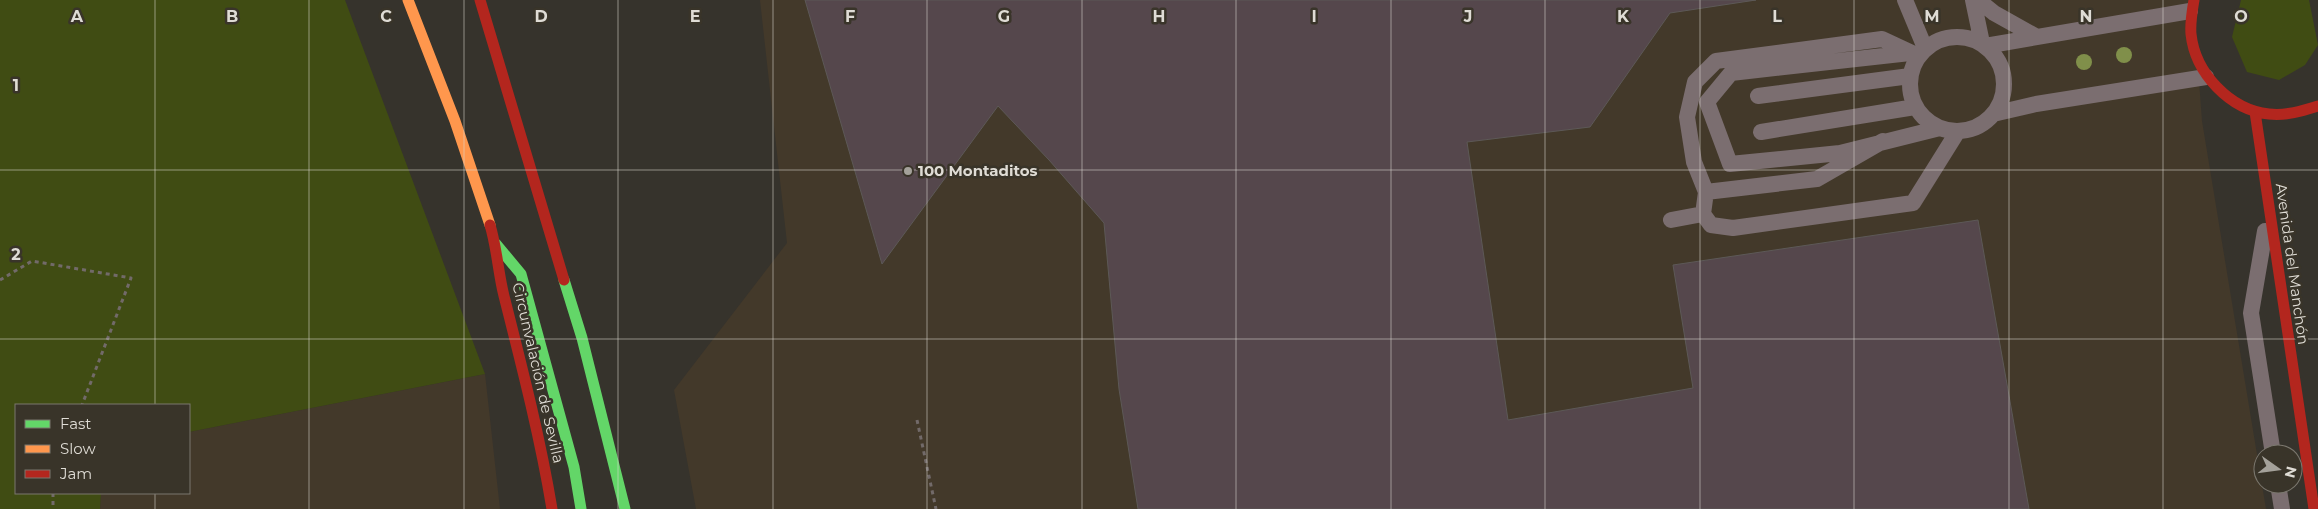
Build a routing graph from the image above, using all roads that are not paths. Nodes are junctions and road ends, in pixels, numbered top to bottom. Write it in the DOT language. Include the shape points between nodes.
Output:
graph roads {
  1 [pos="408,0"];
  2 [pos="480,0"];
  3 [pos="1905,0"];
  4 [pos="1973,0"];
  5 [pos="1978,0"];
  6 [pos="2192,6"];
  7 [pos="2037,37"];
  8 [pos="1983,45"];
  9 [pos="1919,51"];
  10 [pos="1910,76"];
  11 [pos="2206,77"];
  12 [pos="1758,96"];
  13 [pos="2318,106"];
  14 [pos="1915,107"];
  15 [pos="2255,112"];
  16 [pos="1993,114"];
  17 [pos="1940,128"];
  18 [pos="1958,131"];
  19 [pos="1761,132"];
  20 [pos="1883,141"];
  21 [pos="1706,192"];
  22 [pos="2269,209"];
  23 [pos="1703,214"];
  24 [pos="1671,220"];
  25 [pos="496,244"];
  26 [pos="2271,444"];
  27 [pos="2280,494"];
  28 [pos="552,509"];
  29 [pos="581,509"];
  30 [pos="625,509"];
  31 [pos="2282,509"];
  32 [pos="2314,509"];
  1 -- 25 [label="main road"];
  2 -- 30 [label="main road" via="582,338"];
  3 -- 9 [label="lane"];
  4 -- 8 [label="lane"];
  5 -- 7 [label="lane" via="1994,14"];
  6 -- 7 [label="lane"];
  6 -- 11 [label="main road" via="2190,35 2195,57"];
  7 -- 8 [label="lane"];
  8 -- 9 [label="lane" via="1971,38 1947,37"];
  8 -- 16 [label="lane" via="1996,57 2002,70 2004,86"];
  9 -- 10 [label="lane"];
  9 -- 20 [label="lane" via="1731,73 1707,102 1730,164 1840,153"];
  9 -- 21 [label="lane" via="1882,39 1716,62 1695,82 1686,117 1694,162"];
  10 -- 12 [label="lane"];
  10 -- 14 [label="lane" via="1910,92"];
  11 -- 15 [label="main road" via="2228,98"];
  11 -- 16 [label="lane"];
  13 -- 15 [label="main road" via="2299,113"];
  14 -- 17 [label="lane" via="1930,124"];
  14 -- 19 [label="lane"];
  15 -- 22 [label="main road, Avenida del Manchón"];
  16 -- 18 [label="lane" via="1977,126"];
  17 -- 18 [label="lane"];
  17 -- 20 [label="lane"];
  18 -- 23 [label="lane" via="1913,203 1733,228 1711,225"];
  20 -- 21 [label="lane" via="1817,179"];
  21 -- 23 [label="lane"];
  22 -- 26 [label="lane" via="2251,313"];
  22 -- 32 [label="main road, Avenida del Manchón"];
  23 -- 24 [label="lane"];
  25 -- 28 [label="main road, Circunvalación de Sevilla" via="500,279 542,447"];
  25 -- 29 [label="main road" via="521,274 574,467"];
  27 -- 31 [label="lane"];
}
